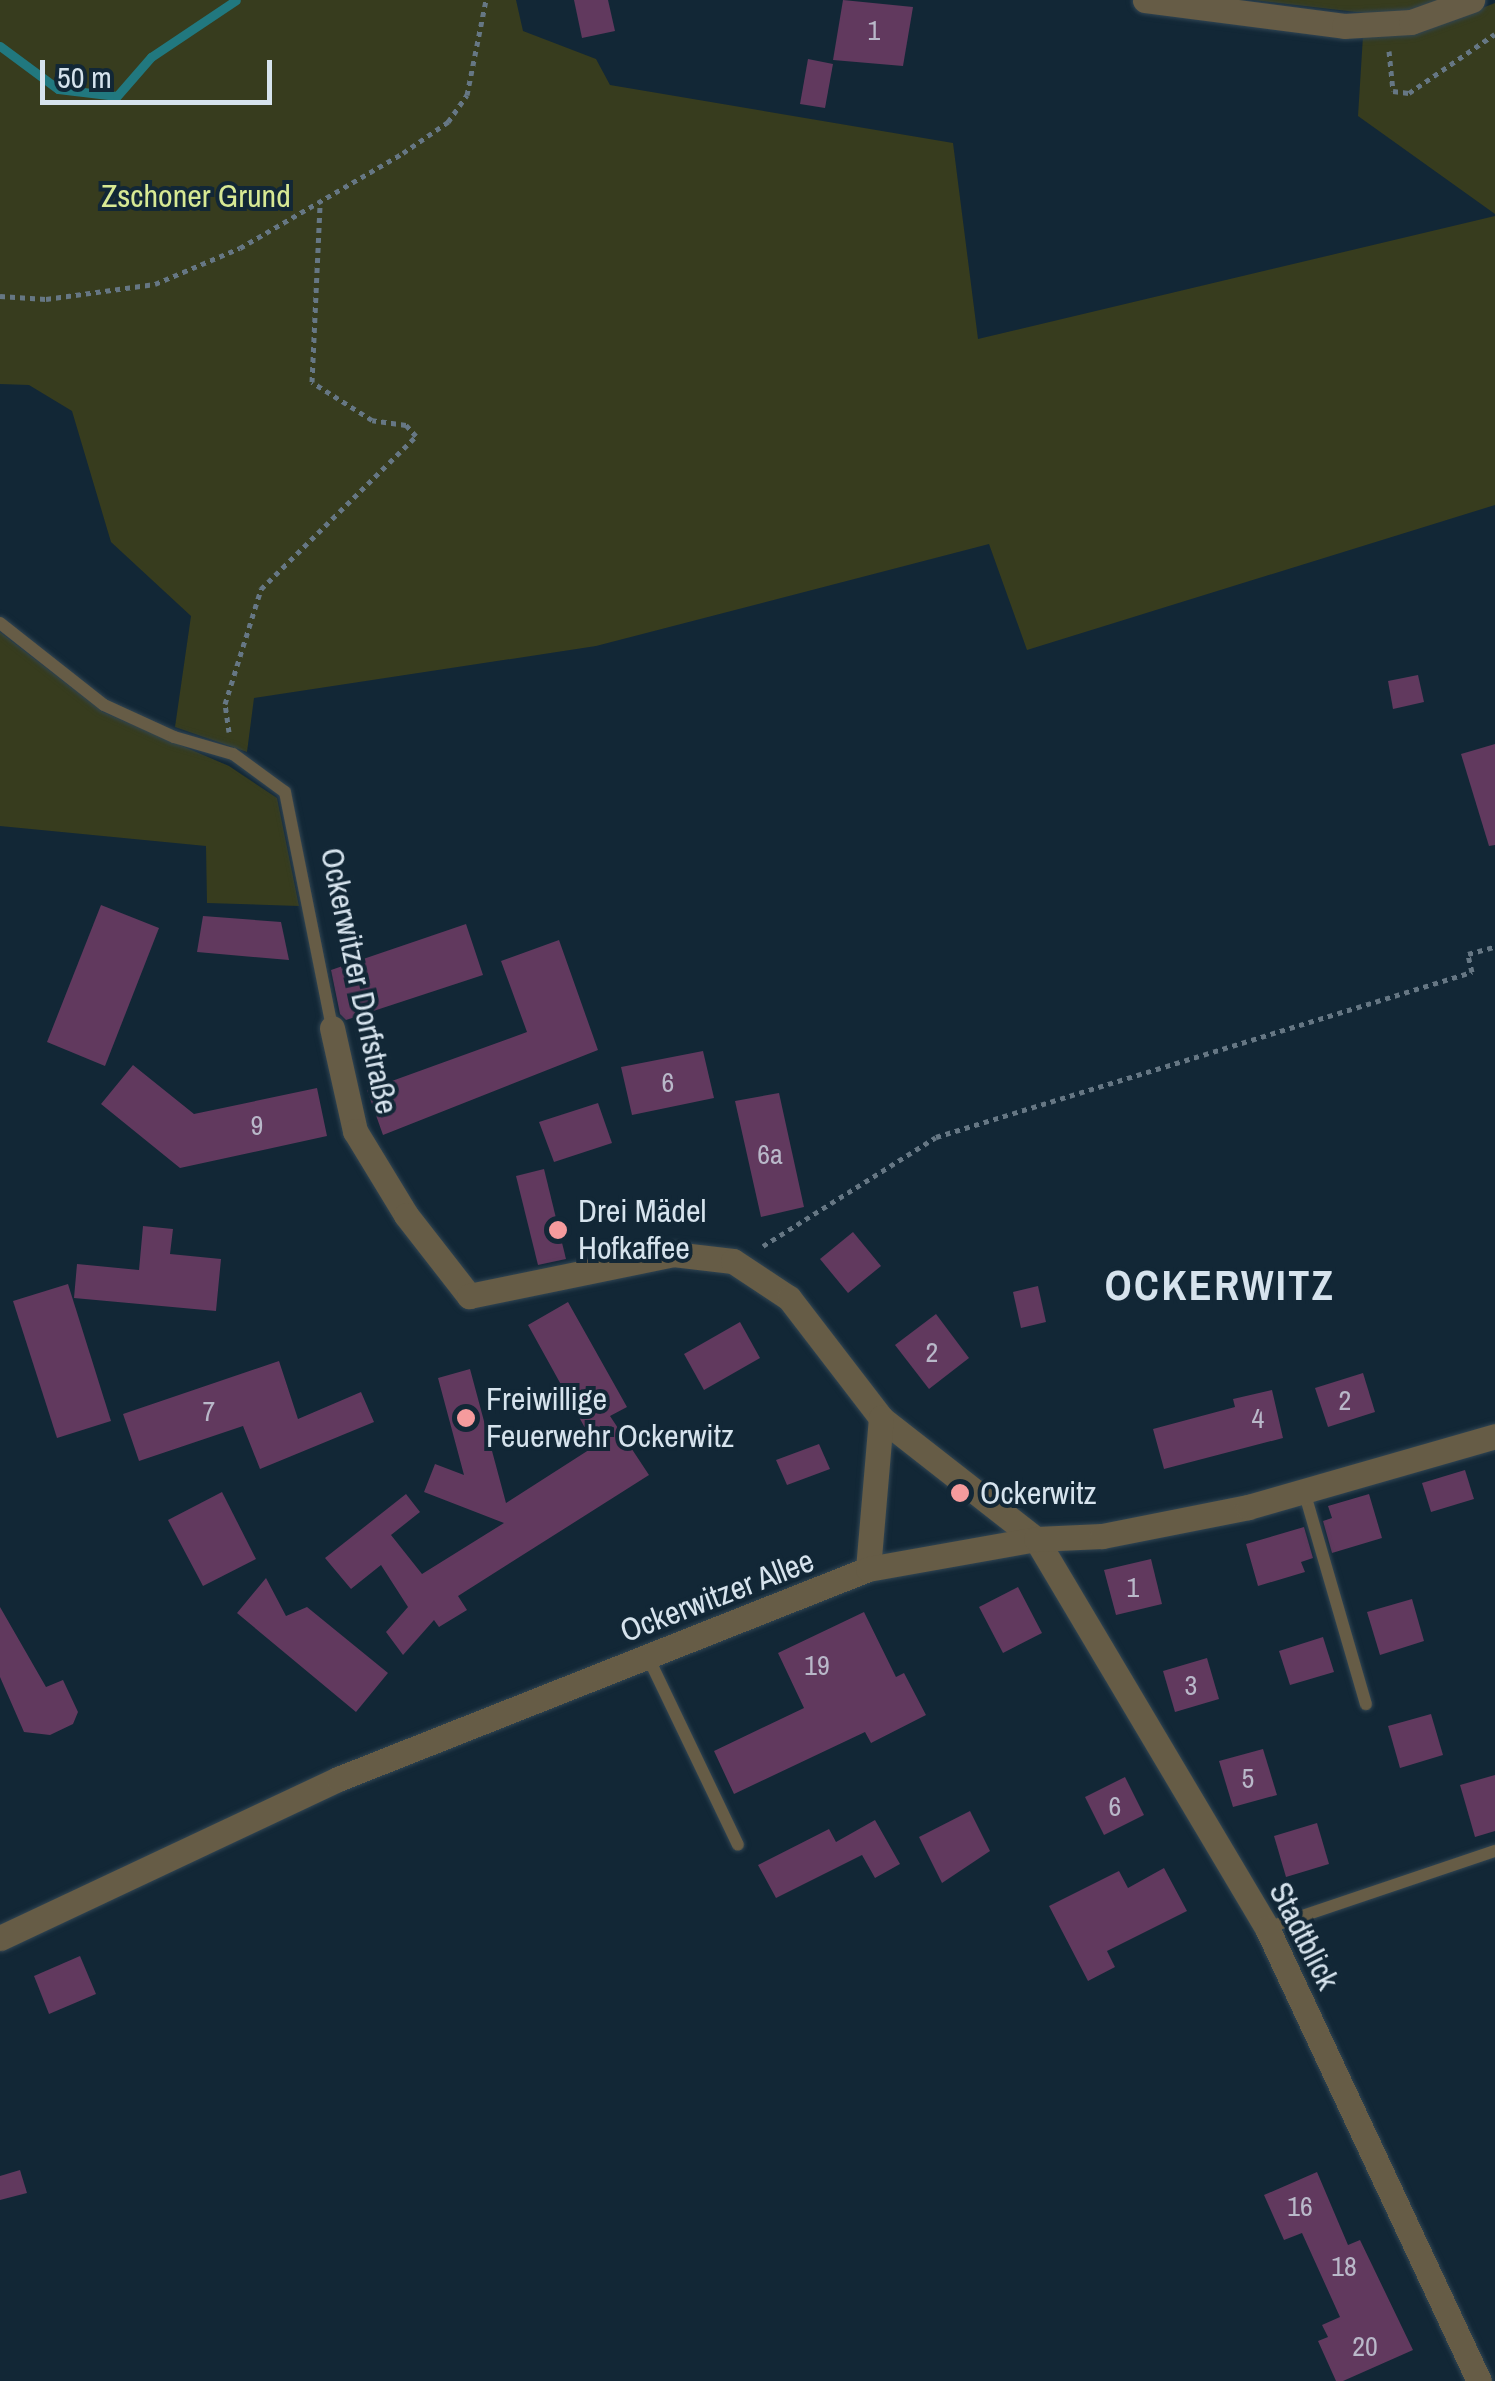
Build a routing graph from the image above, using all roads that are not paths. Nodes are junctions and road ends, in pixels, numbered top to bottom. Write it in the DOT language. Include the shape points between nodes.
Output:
graph roads {
  1 [pos="1145,0"];
  2 [pos="1472,0"];
  3 [pos="0,623"];
  4 [pos="332,1028"];
  5 [pos="882,1418"];
  6 [pos="1495,1436"];
  7 [pos="1304,1491"];
  8 [pos="1036,1539"];
  9 [pos="868,1569"];
  10 [pos="648,1657"];
  11 [pos="1366,1704"];
  12 [pos="738,1844"];
  13 [pos="1495,1851"];
  14 [pos="1267,1928"];
  15 [pos="0,1938"];
  16 [pos="1479,2381"];
  1 -- 2 [label="street" via="1344,26 1411,22"];
  3 -- 4 [label="lane, Ockerwitzer Dorfstraße" via="104,704 174,737 233,754 284,792"];
  4 -- 5 [label="street, Ockerwitzer Dorfstraße" via="355,1131 406,1214 469,1296 673,1254 733,1260 789,1298"];
  5 -- 8 [label="street, Ockerwitzer Dorfstraße"];
  5 -- 9 [label="street"];
  6 -- 7 [label="street, Ockerwitzer Allee"];
  7 -- 8 [label="street, Ockerwitzer Allee" via="1102,1536"];
  7 -- 11 [label="lane"];
  8 -- 9 [label="street, Ockerwitzer Allee"];
  8 -- 14 [label="street, Stadtblick"];
  9 -- 10 [label="street, Ockerwitzer Allee"];
  10 -- 12 [label="lane"];
  10 -- 15 [label="street, Ockerwitzer Allee" via="338,1779"];
  13 -- 14 [label="lane"];
  14 -- 16 [label="street, Stadtblick"];
}
